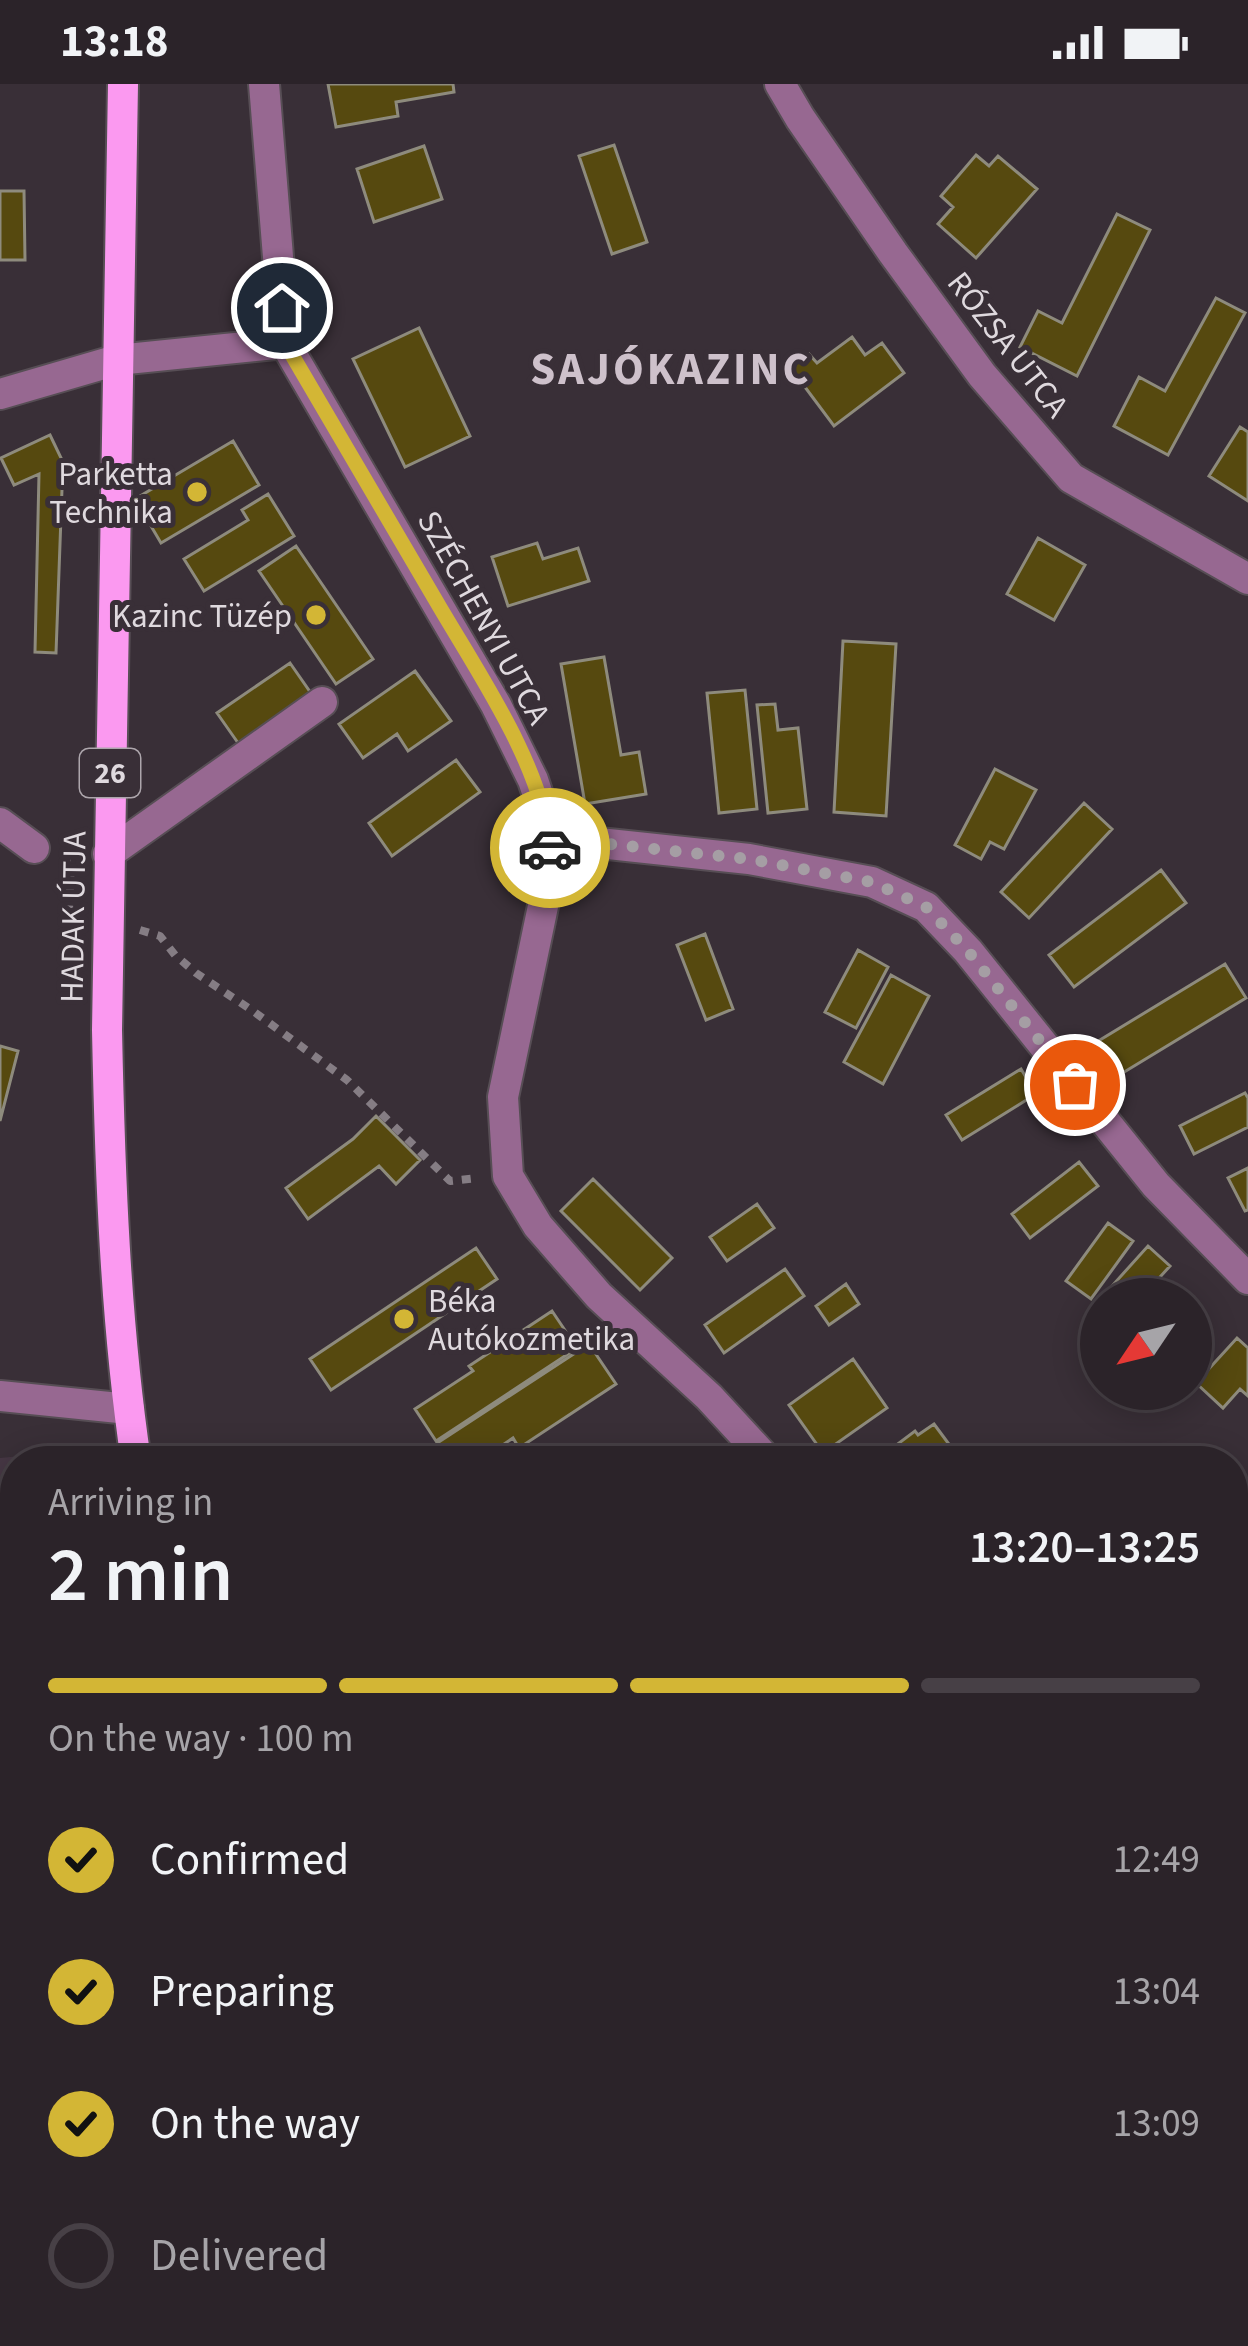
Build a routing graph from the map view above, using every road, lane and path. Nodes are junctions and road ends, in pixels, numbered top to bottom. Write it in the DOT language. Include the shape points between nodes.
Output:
graph roads {
  1 [pos="123,84"];
  2 [pos="264,84"];
  3 [pos="780,84"];
  4 [pos="285,343"];
  5 [pos="117,360"];
  6 [pos="0,394"];
  7 [pos="1248,579"];
  8 [pos="322,702"];
  9 [pos="0,823"];
  10 [pos="34,848"];
  11 [pos="109,854"];
  12 [pos="551,868"];
  13 [pos="107,920"];
  14 [pos="160,936"];
  15 [pos="508,1176"];
  16 [pos="1248,1279"];
  17 [pos="0,1396"];
  18 [pos="129,1409"];
  19 [pos="134,1446"];
  20 [pos="753,1446"];
  1 -- 5 [label="main road, HADAK ÚTJA / 26"];
  2 -- 4 [label="street, SZÉCHENYI UTCA"];
  3 -- 7 [label="street, RÓZSA UTCA" via="982,375 1071,478"];
  4 -- 5 [label="street"];
  4 -- 12 [label="street, SZÉCHENYI UTCA" via="496,705 548,822"];
  5 -- 6 [label="street"];
  5 -- 11 [label="main road, HADAK ÚTJA / 26"];
  8 -- 11 [label="street"];
  9 -- 10 [label="street"];
  10 -- 13 [label="path" via="70,861 69,910"];
  11 -- 13 [label="main road, HADAK ÚTJA / 26"];
  12 -- 15 [label="street, SZÉCHENYI UTCA" via="503,1097"];
  12 -- 16 [label="street" via="599,843 872,882 926,907 1156,1185"];
  13 -- 18 [label="main road, HADAK ÚTJA / 26" via="110,1156"];
  14 -- 15 [label="path" via="196,973 346,1080 450,1180"];
  15 -- 20 [label="street, SZÉCHENYI UTCA" via="538,1226 599,1296"];
  17 -- 18 [label="street"];
  18 -- 19 [label="main road, HADAK ÚTJA / 26"];
}
